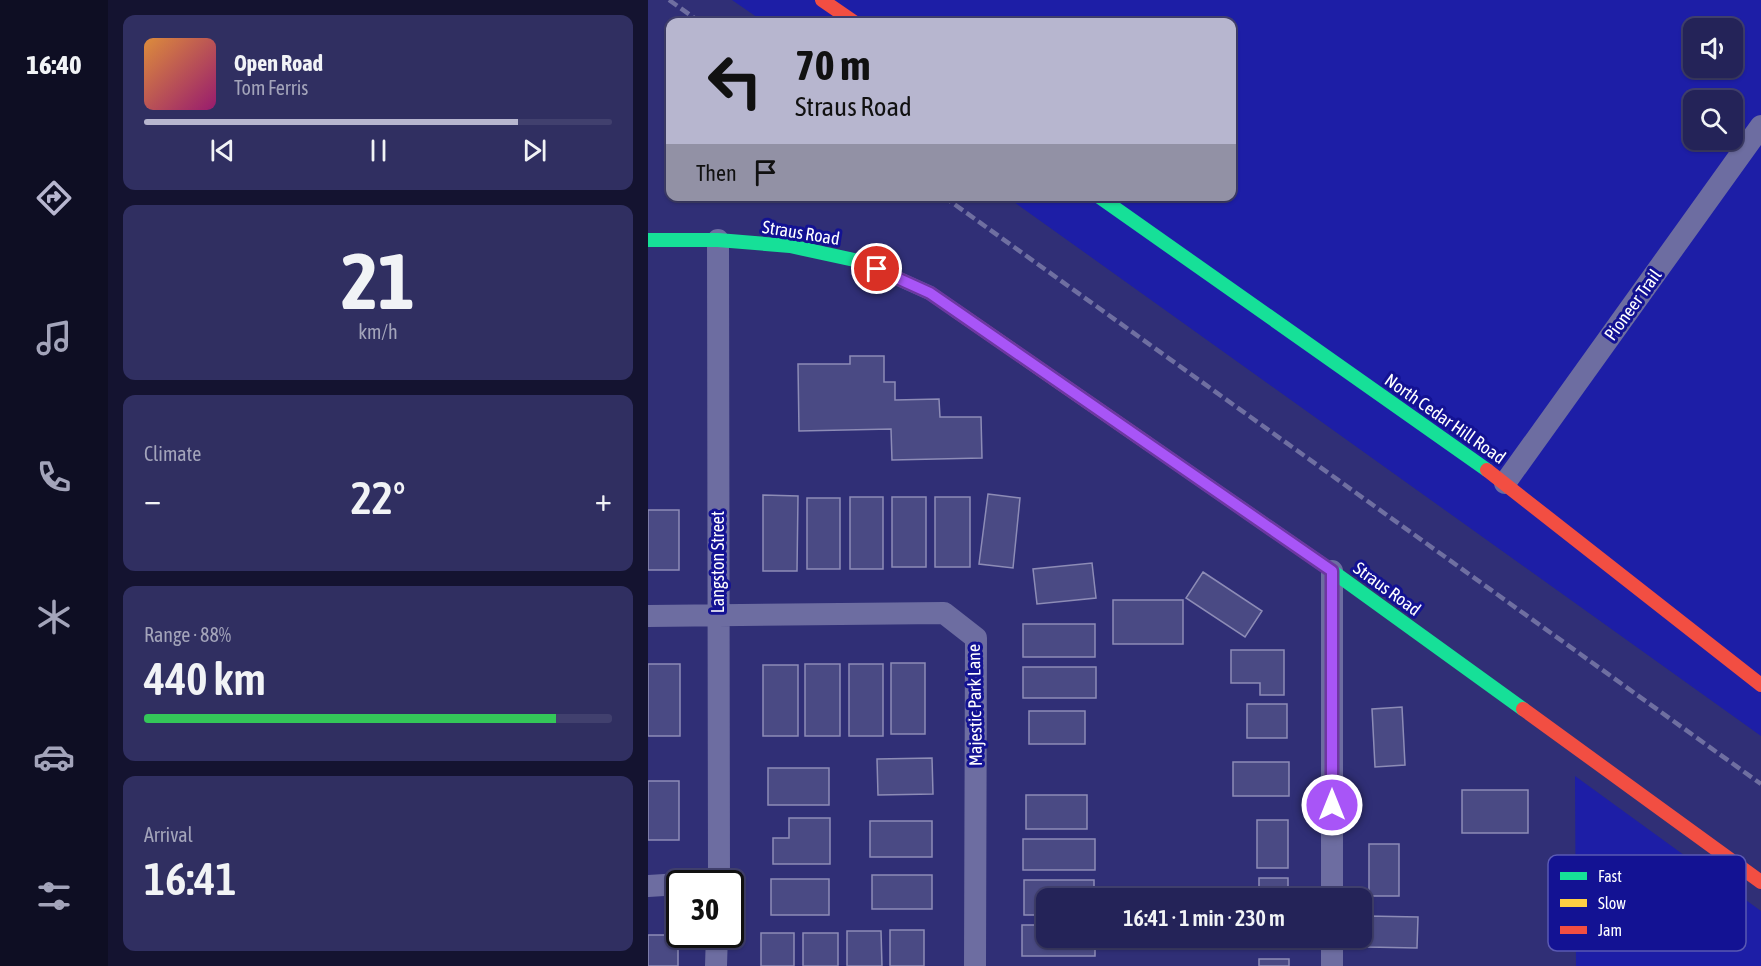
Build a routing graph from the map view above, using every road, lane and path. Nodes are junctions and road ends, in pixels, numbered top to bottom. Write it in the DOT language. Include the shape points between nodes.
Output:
graph roads {
  1 [pos="822,0"];
  2 [pos="848,18"];
  3 [pos="1761,126"];
  4 [pos="1105,201"];
  5 [pos="648,240"];
  6 [pos="718,240"];
  7 [pos="1505,483"];
  8 [pos="1332,571"];
  9 [pos="648,616"];
  10 [pos="718,616"];
  11 [pos="1761,685"];
  12 [pos="1724,855"];
  13 [pos="719,870"];
  14 [pos="1746,871"];
  15 [pos="1761,882"];
  16 [pos="666,885"];
  17 [pos="648,886"];
  18 [pos="1332,888"];
  19 [pos="717,948"];
  20 [pos="1332,948"];
  21 [pos="716,966"];
  22 [pos="975,966"];
  23 [pos="1332,966"];
  1 -- 2 [label="street"];
  3 -- 7 [label="street, Pioneer Trail"];
  4 -- 7 [label="street, North Cedar Hill Road"];
  5 -- 6 [label="street, Straus Road"];
  6 -- 8 [label="street, Straus Road" via="789,246 859,261 930,293"];
  6 -- 10 [label="street, Langston Street"];
  7 -- 11 [label="street, North Cedar Hill Road"];
  8 -- 12 [label="street, Straus Road"];
  8 -- 18 [label="street"];
  9 -- 10 [label="street"];
  10 -- 13 [label="street, Langston Street"];
  10 -- 22 [label="street, Majestic Park Lane" via="944,613 976,638"];
  14 -- 15 [label="street, Straus Road"];
  16 -- 17 [label="street"];
  19 -- 21 [label="street"];
  20 -- 23 [label="street"];
}
